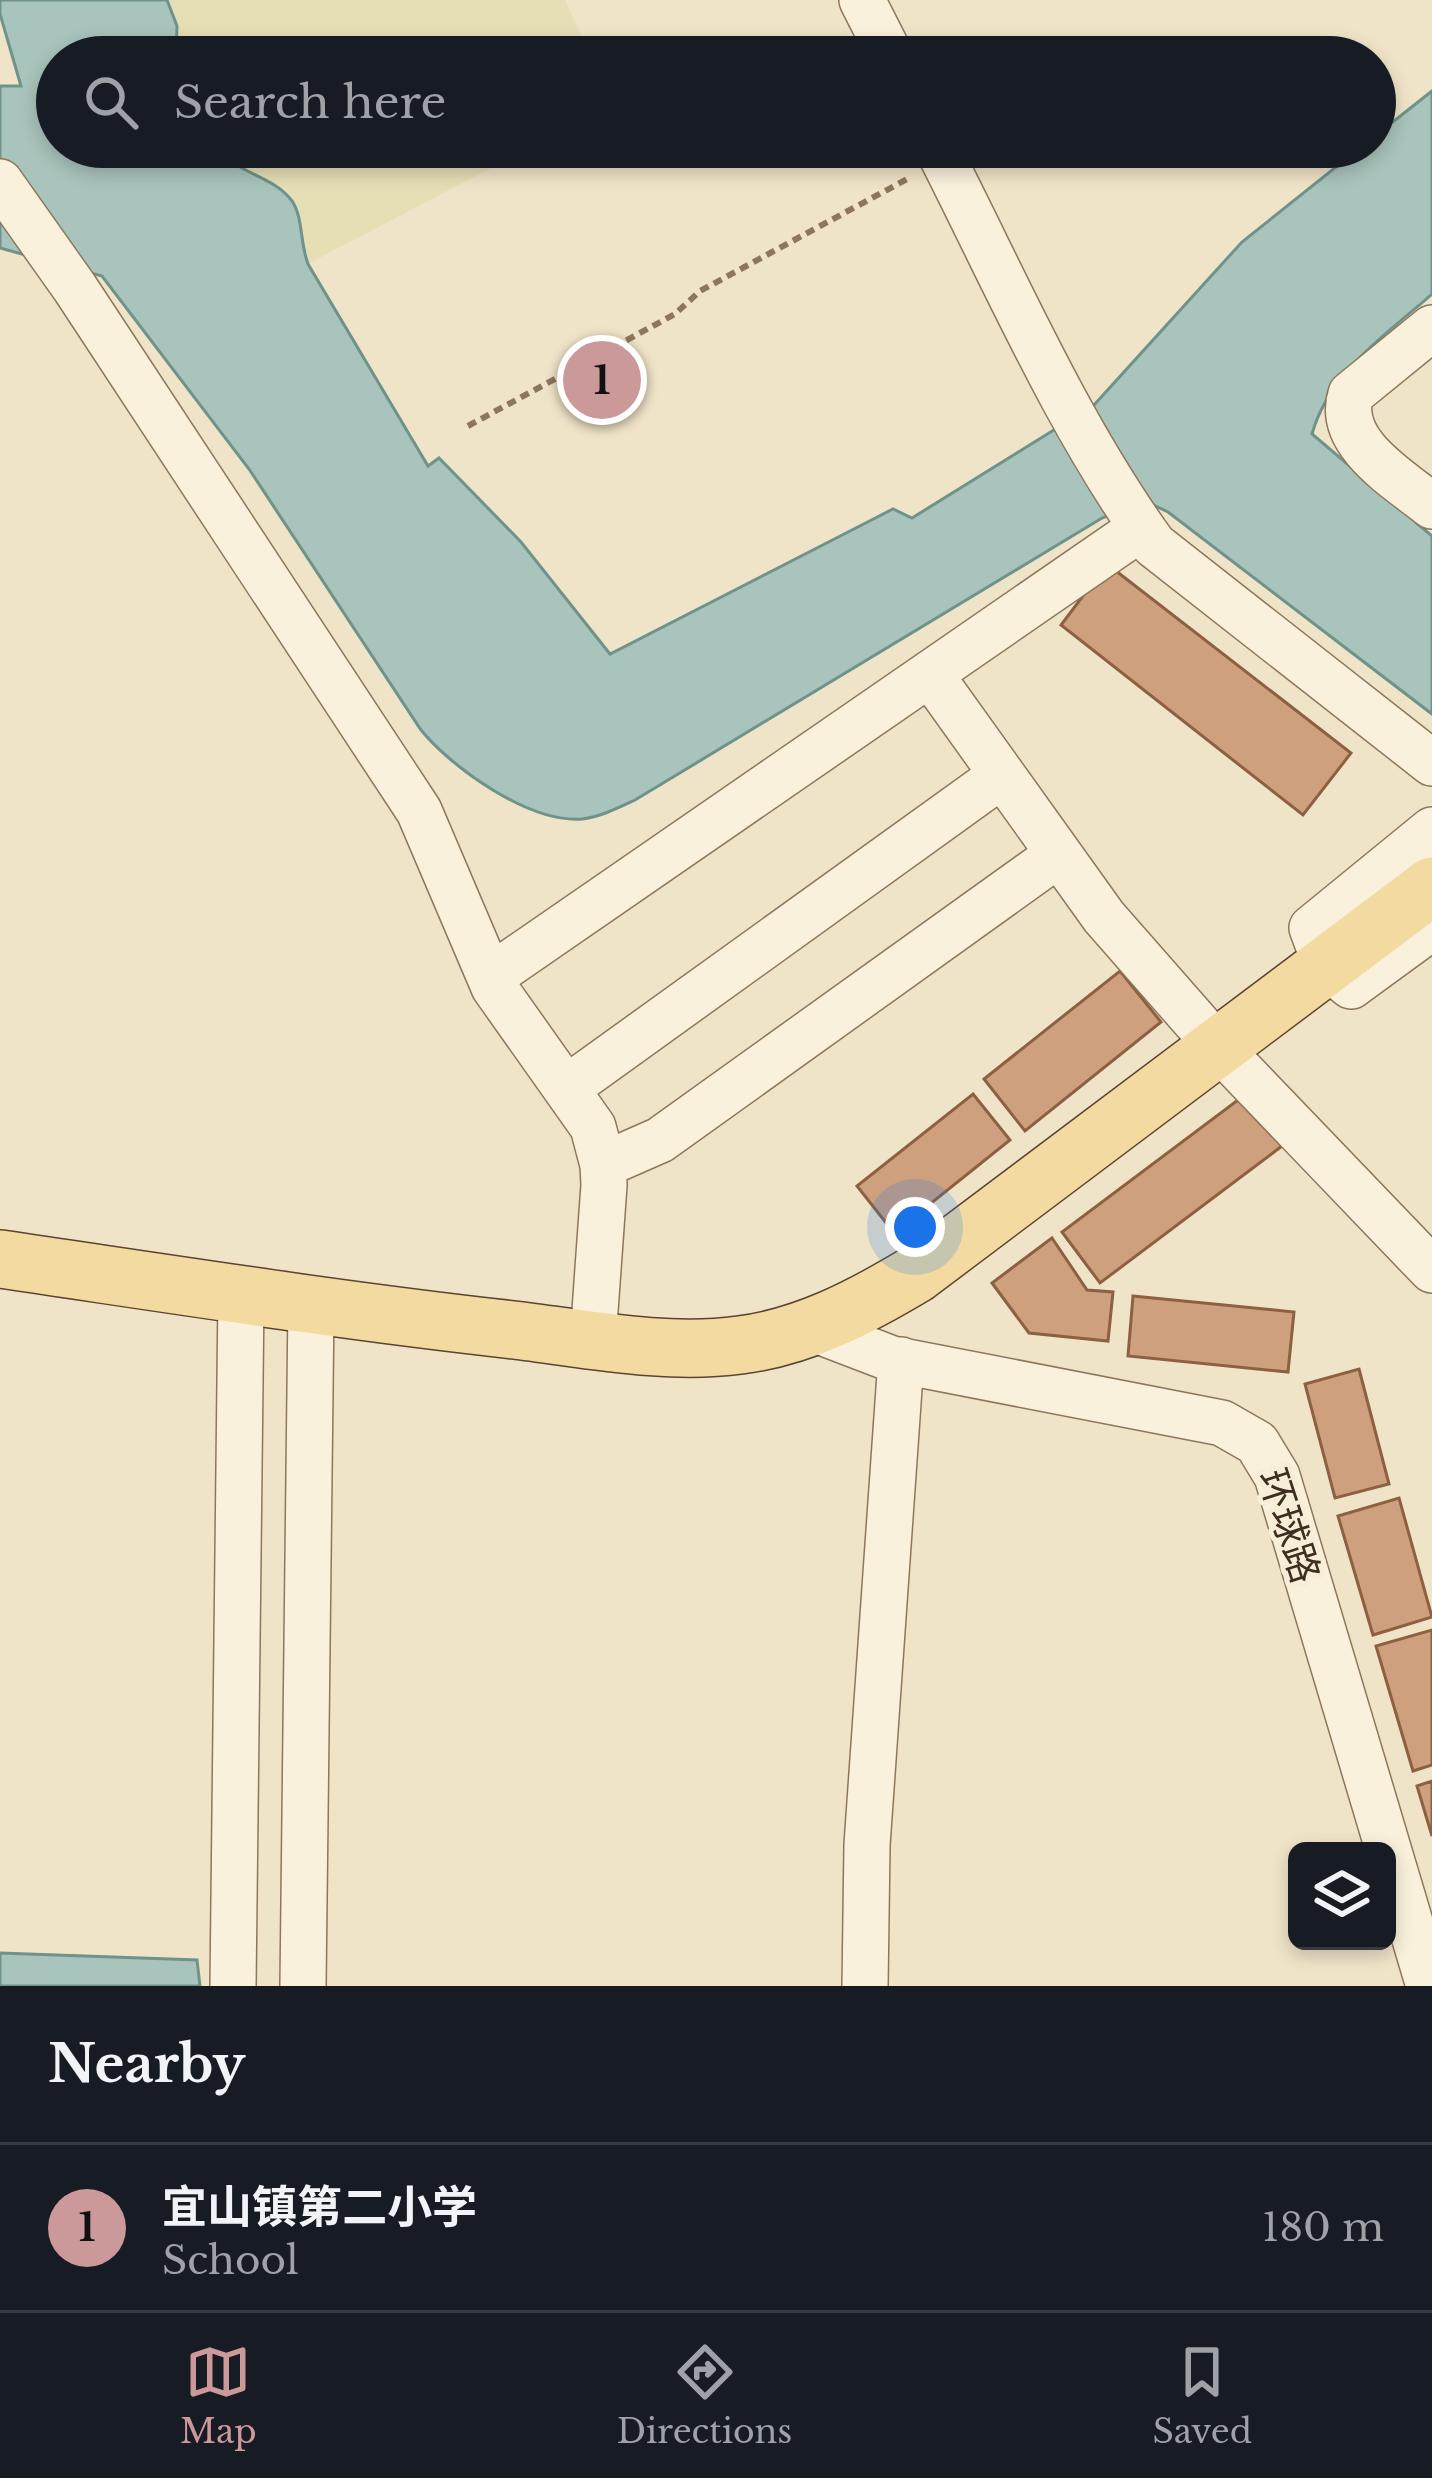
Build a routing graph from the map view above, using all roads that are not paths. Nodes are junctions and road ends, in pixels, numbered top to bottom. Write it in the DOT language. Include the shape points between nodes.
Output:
graph roads {
  1 [pos="862,0"];
  2 [pos="880,36"];
  3 [pos="948,168"];
  4 [pos="0,182"];
  5 [pos="1432,328"];
  6 [pos="1432,506"];
  7 [pos="1134,517"];
  8 [pos="930,674"];
  9 [pos="1432,763"];
  10 [pos="1002,775"];
  11 [pos="1432,830"];
  12 [pos="1059,854"];
  13 [pos="1432,886"];
  14 [pos="1432,928"];
  15 [pos="1326,966"];
  16 [pos="490,977"];
  17 [pos="1218,1047"];
  18 [pos="567,1088"];
  19 [pos="603,1165"];
  20 [pos="0,1259"];
  21 [pos="1432,1270"];
  22 [pos="241,1294"];
  23 [pos="311,1305"];
  24 [pos="811,1328"];
  25 [pos="593,1339"];
  26 [pos="901,1360"];
  27 [pos="233,1965"];
  28 [pos="303,1965"];
  29 [pos="865,1986"];
  30 [pos="1429,1986"];
  1 -- 2 [label="street"];
  3 -- 7 [label="street"];
  4 -- 16 [label="street" via="419,811"];
  5 -- 6 [label="street" via="1348,404 1350,424 1373,459"];
  7 -- 8 [label="street"];
  7 -- 9 [label="street" via="1154,544"];
  8 -- 10 [label="street"];
  8 -- 16 [label="street"];
  10 -- 12 [label="street"];
  10 -- 18 [label="street"];
  11 -- 15 [label="street" via="1312,928"];
  12 -- 17 [label="street"];
  12 -- 19 [label="street" via="661,1140"];
  13 -- 15 [label="main road"];
  14 -- 15 [label="street" via="1351,986"];
  15 -- 17 [label="main road"];
  16 -- 18 [label="street"];
  17 -- 21 [label="street"];
  17 -- 24 [label="main road" via="916,1274"];
  18 -- 19 [label="street" via="593,1127"];
  19 -- 25 [label="street"];
  20 -- 22 [label="main road"];
  22 -- 23 [label="main road"];
  22 -- 27 [label="street"];
  23 -- 25 [label="main road"];
  23 -- 28 [label="street"];
  24 -- 25 [label="main road" via="710,1348"];
  24 -- 26 [label="street, 环球路"];
  26 -- 29 [label="street" via="867,1845"];
  26 -- 30 [label="street, 环球路" via="1222,1424 1257,1443 1277,1476"];
}
